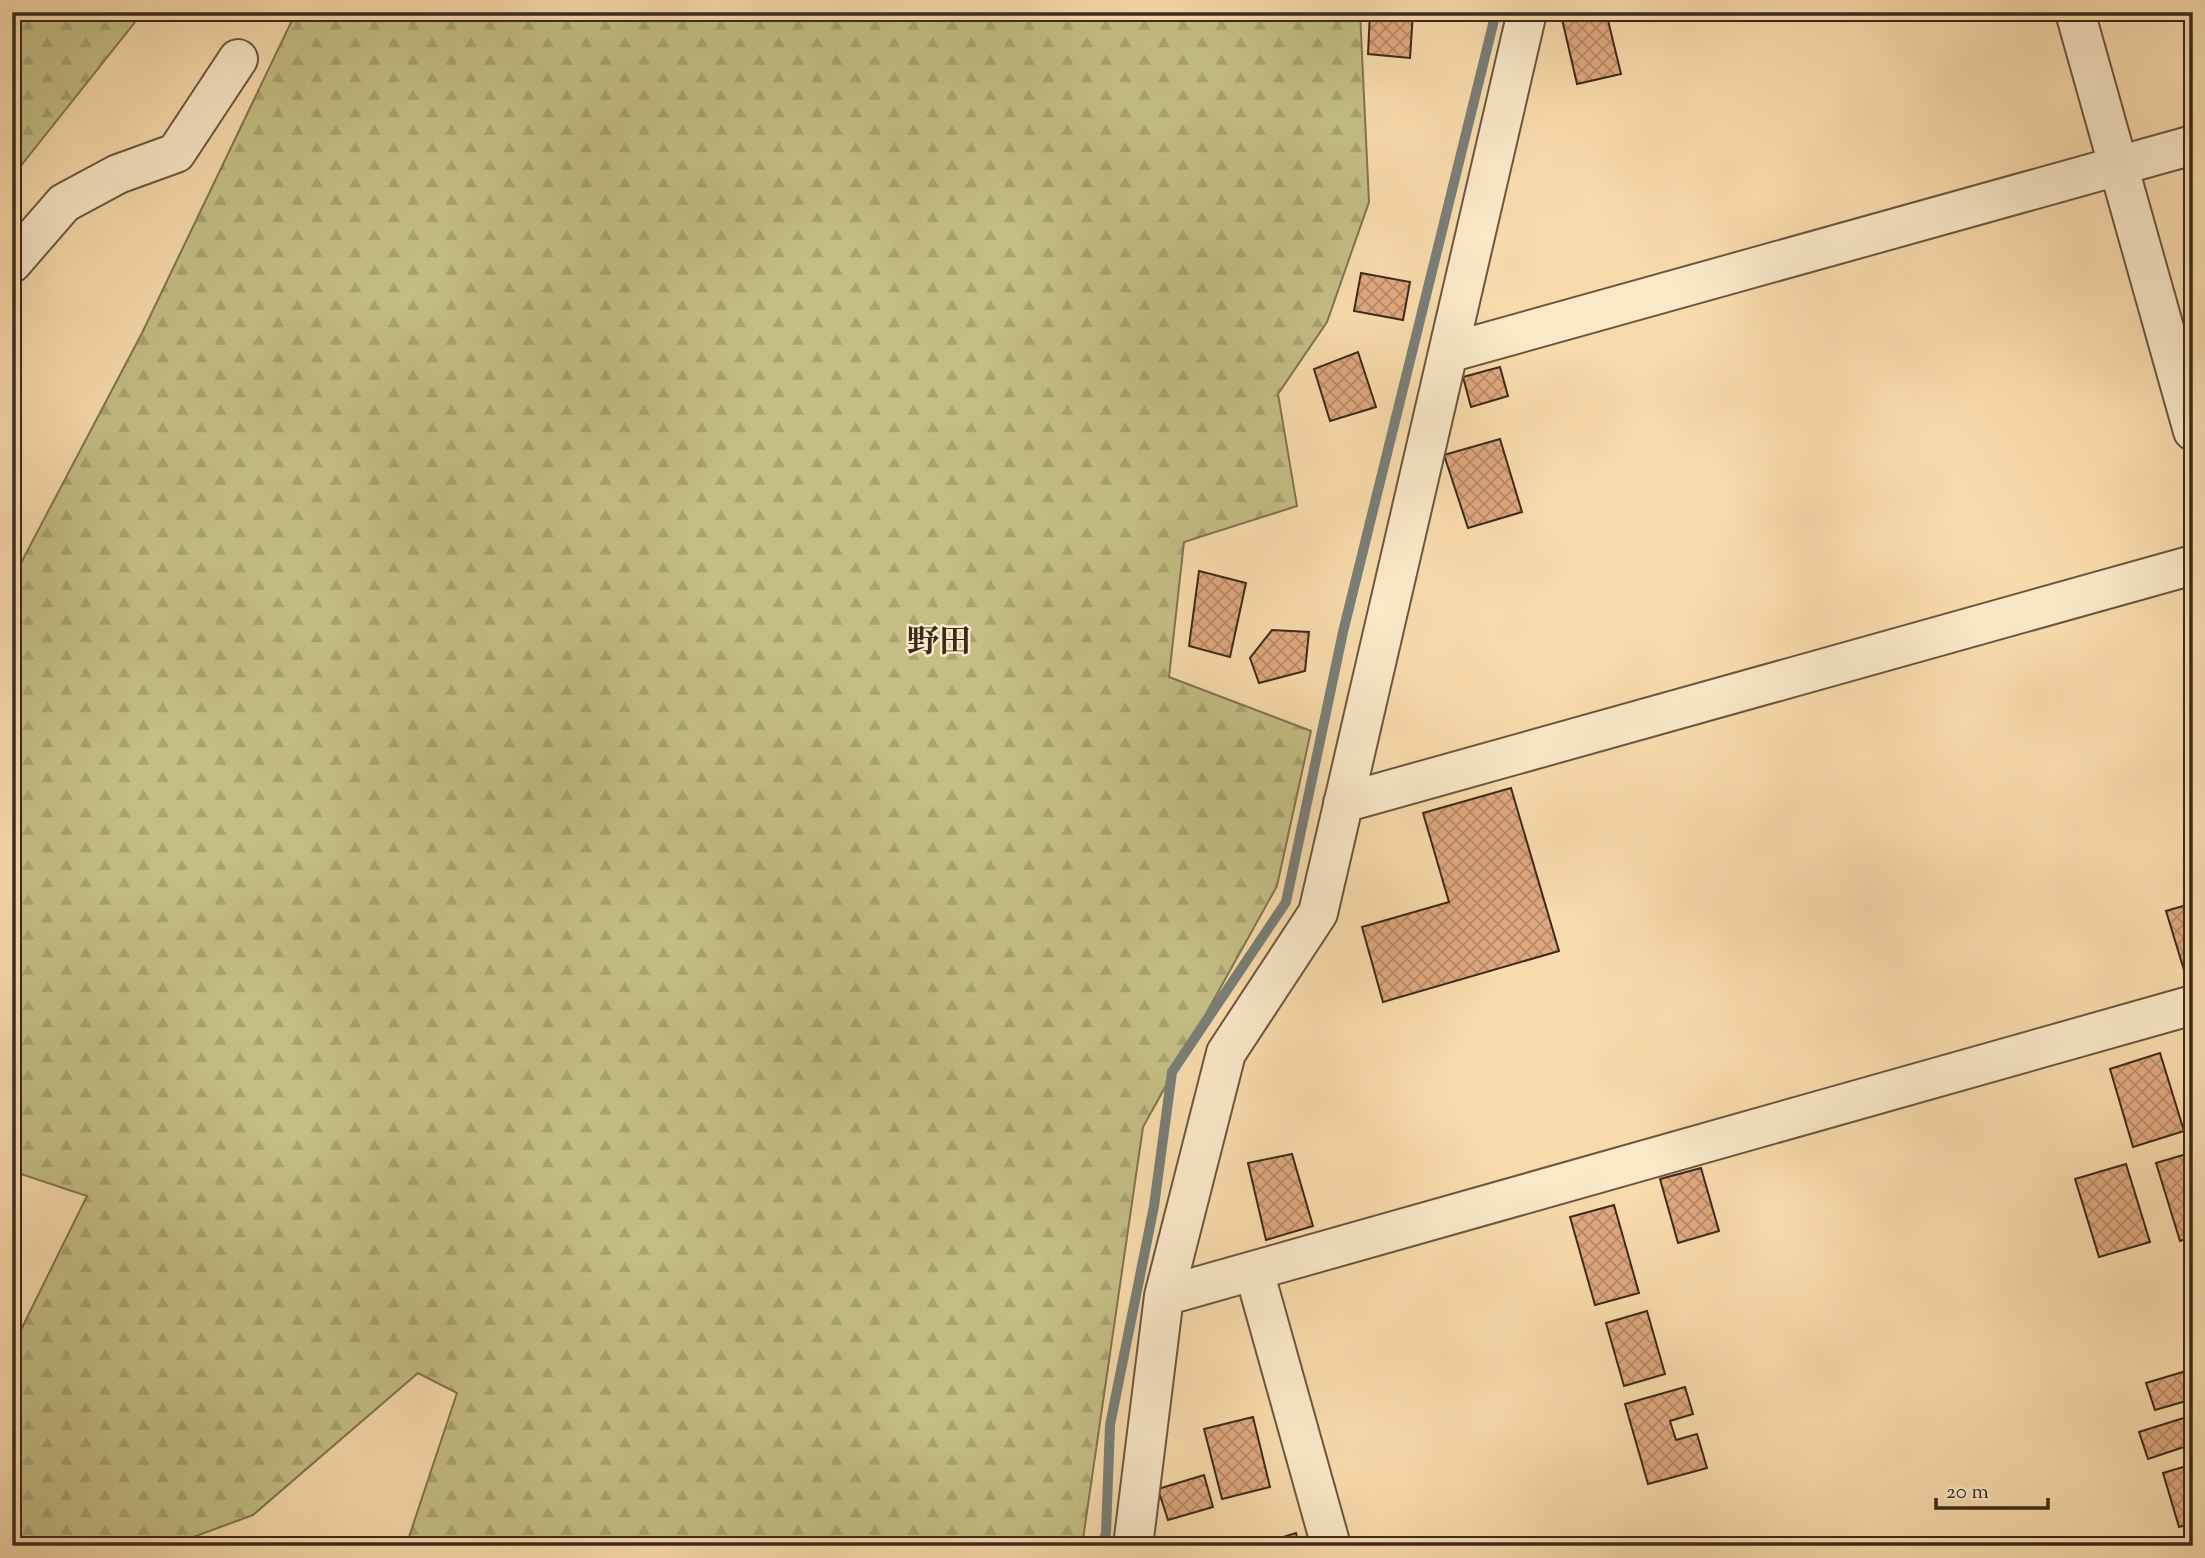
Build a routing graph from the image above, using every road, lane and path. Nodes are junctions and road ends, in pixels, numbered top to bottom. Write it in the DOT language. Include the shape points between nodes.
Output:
graph roads {
  1 [pos="1527,12"];
  2 [pos="2076,12"];
  3 [pos="237,59"];
  4 [pos="2193,145"];
  5 [pos="2118,166"];
  6 [pos="12,263"];
  7 [pos="1448,354"];
  8 [pos="2193,431"];
  9 [pos="2193,565"];
  10 [pos="1343,803"];
  11 [pos="2193,1005"];
  12 [pos="1254,1271"];
  13 [pos="1164,1296"];
  14 [pos="1133,1546"];
  15 [pos="1331,1546"];
  1 -- 7 [label="street"];
  2 -- 5 [label="street"];
  3 -- 6 [label="street" via="176,153 118,174 64,203"];
  4 -- 5 [label="street"];
  5 -- 7 [label="street"];
  5 -- 8 [label="street"];
  7 -- 10 [label="street"];
  9 -- 10 [label="street"];
  10 -- 13 [label="street" via="1318,913 1226,1053"];
  11 -- 12 [label="street"];
  12 -- 13 [label="street"];
  12 -- 15 [label="street"];
  13 -- 14 [label="street"];
}
